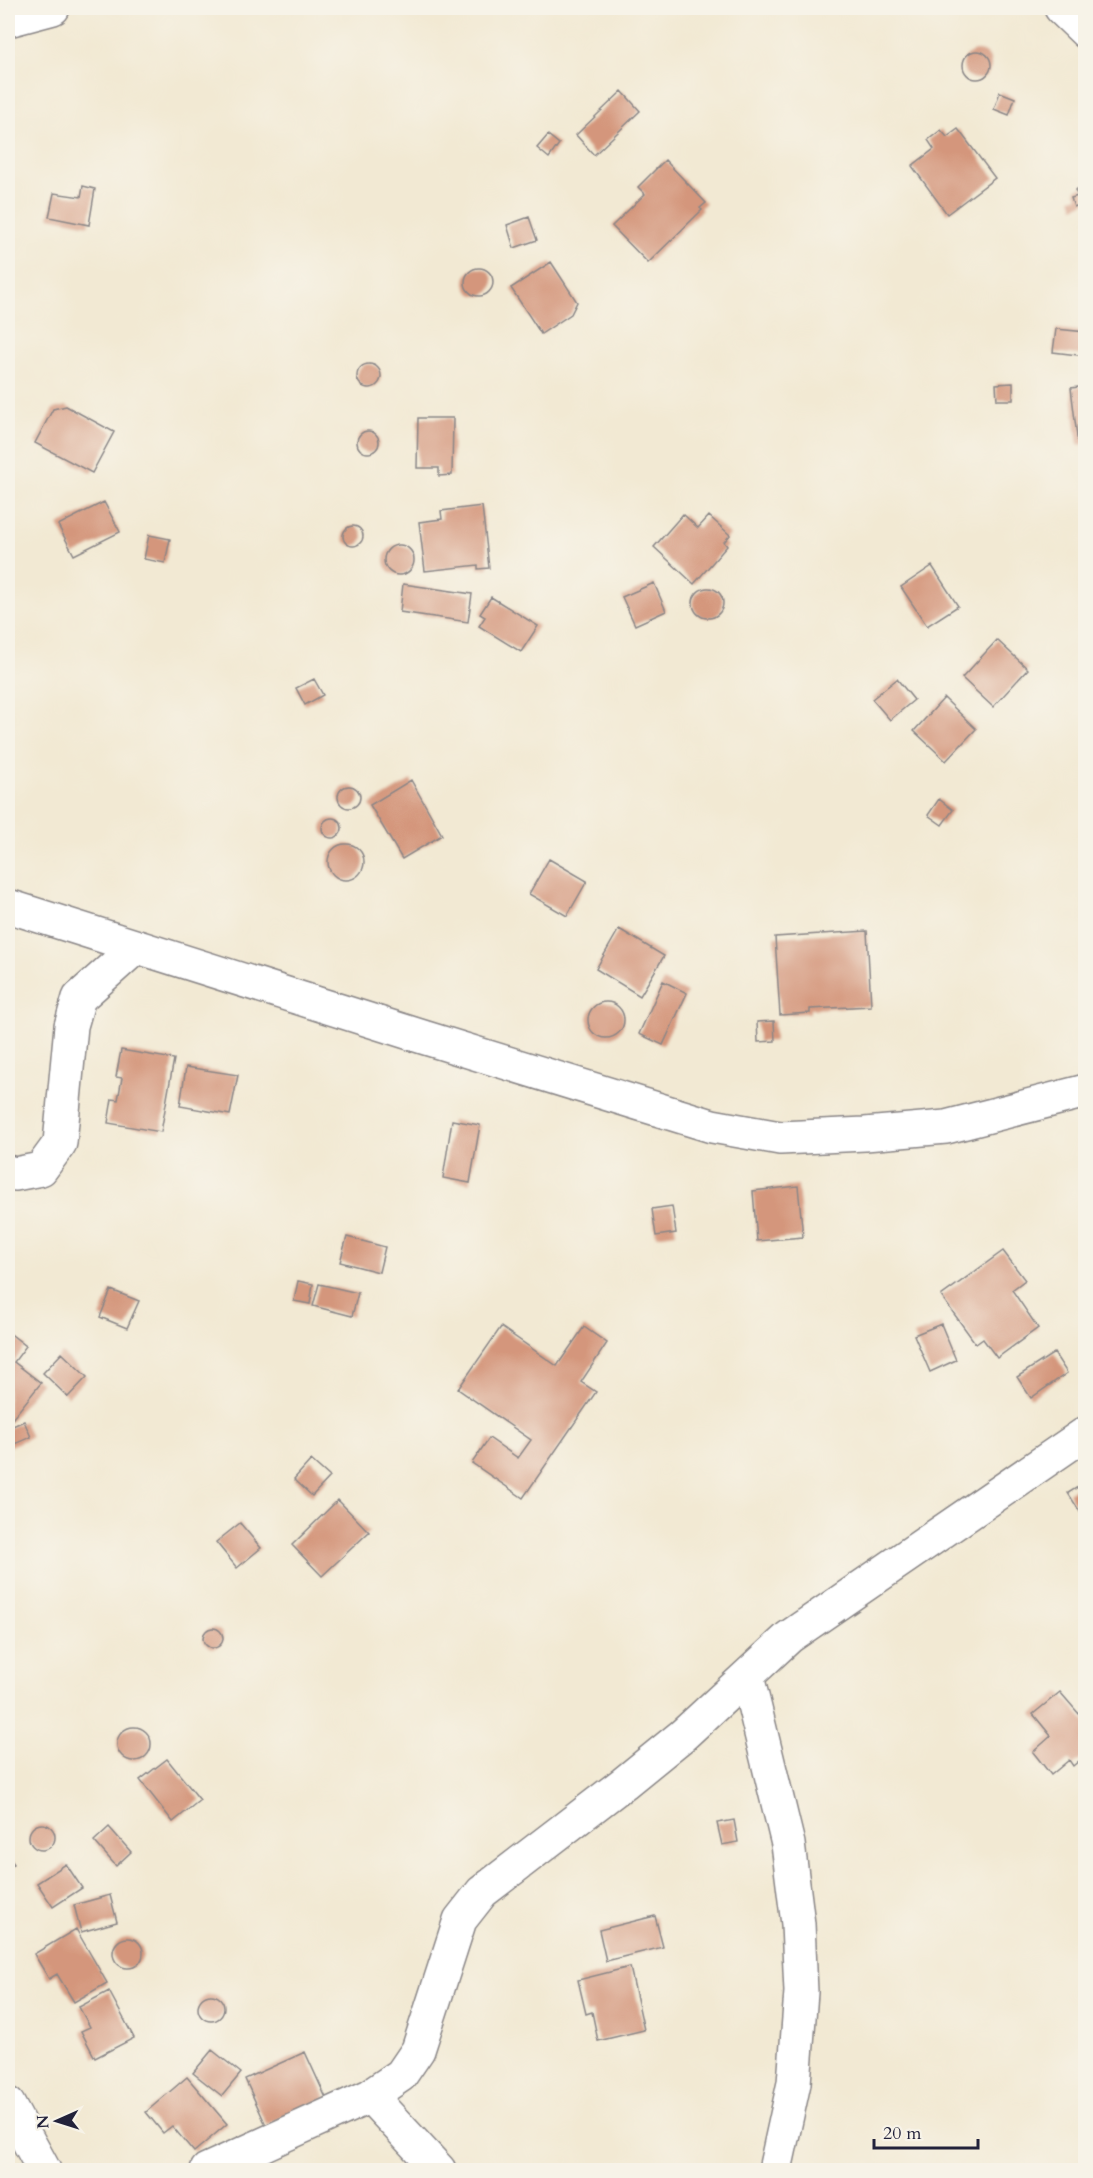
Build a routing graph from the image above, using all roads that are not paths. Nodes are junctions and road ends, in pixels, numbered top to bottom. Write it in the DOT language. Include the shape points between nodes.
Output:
graph roads {
  1 [pos="53,8"];
  2 [pos="1061,8"];
  3 [pos="8,20"];
  4 [pos="1086,32"];
  5 [pos="8,906"];
  6 [pos="136,947"];
  7 [pos="1086,1091"];
  8 [pos="8,1172"];
  9 [pos="1086,1433"];
  10 [pos="747,1676"];
  11 [pos="370,2096"];
  12 [pos="8,2104"];
  13 [pos="44,2170"];
  14 [pos="207,2170"];
  15 [pos="440,2170"];
  16 [pos="775,2170"];
  1 -- 3 [label="street"];
  2 -- 4 [label="street"];
  5 -- 6 [label="street"];
  6 -- 7 [label="street" via="712,1125 780,1138 946,1127"];
  6 -- 8 [label="street" via="79,998 71,1026 60,1143 40,1169"];
  9 -- 10 [label="street" via="789,1637"];
  10 -- 11 [label="street" via="683,1735 482,1892 460,1920 418,2050 401,2075"];
  10 -- 16 [label="street" via="788,1844 798,1924 801,1992 795,2072"];
  11 -- 14 [label="street"];
  11 -- 15 [label="street"];
  12 -- 13 [label="street"];
}
